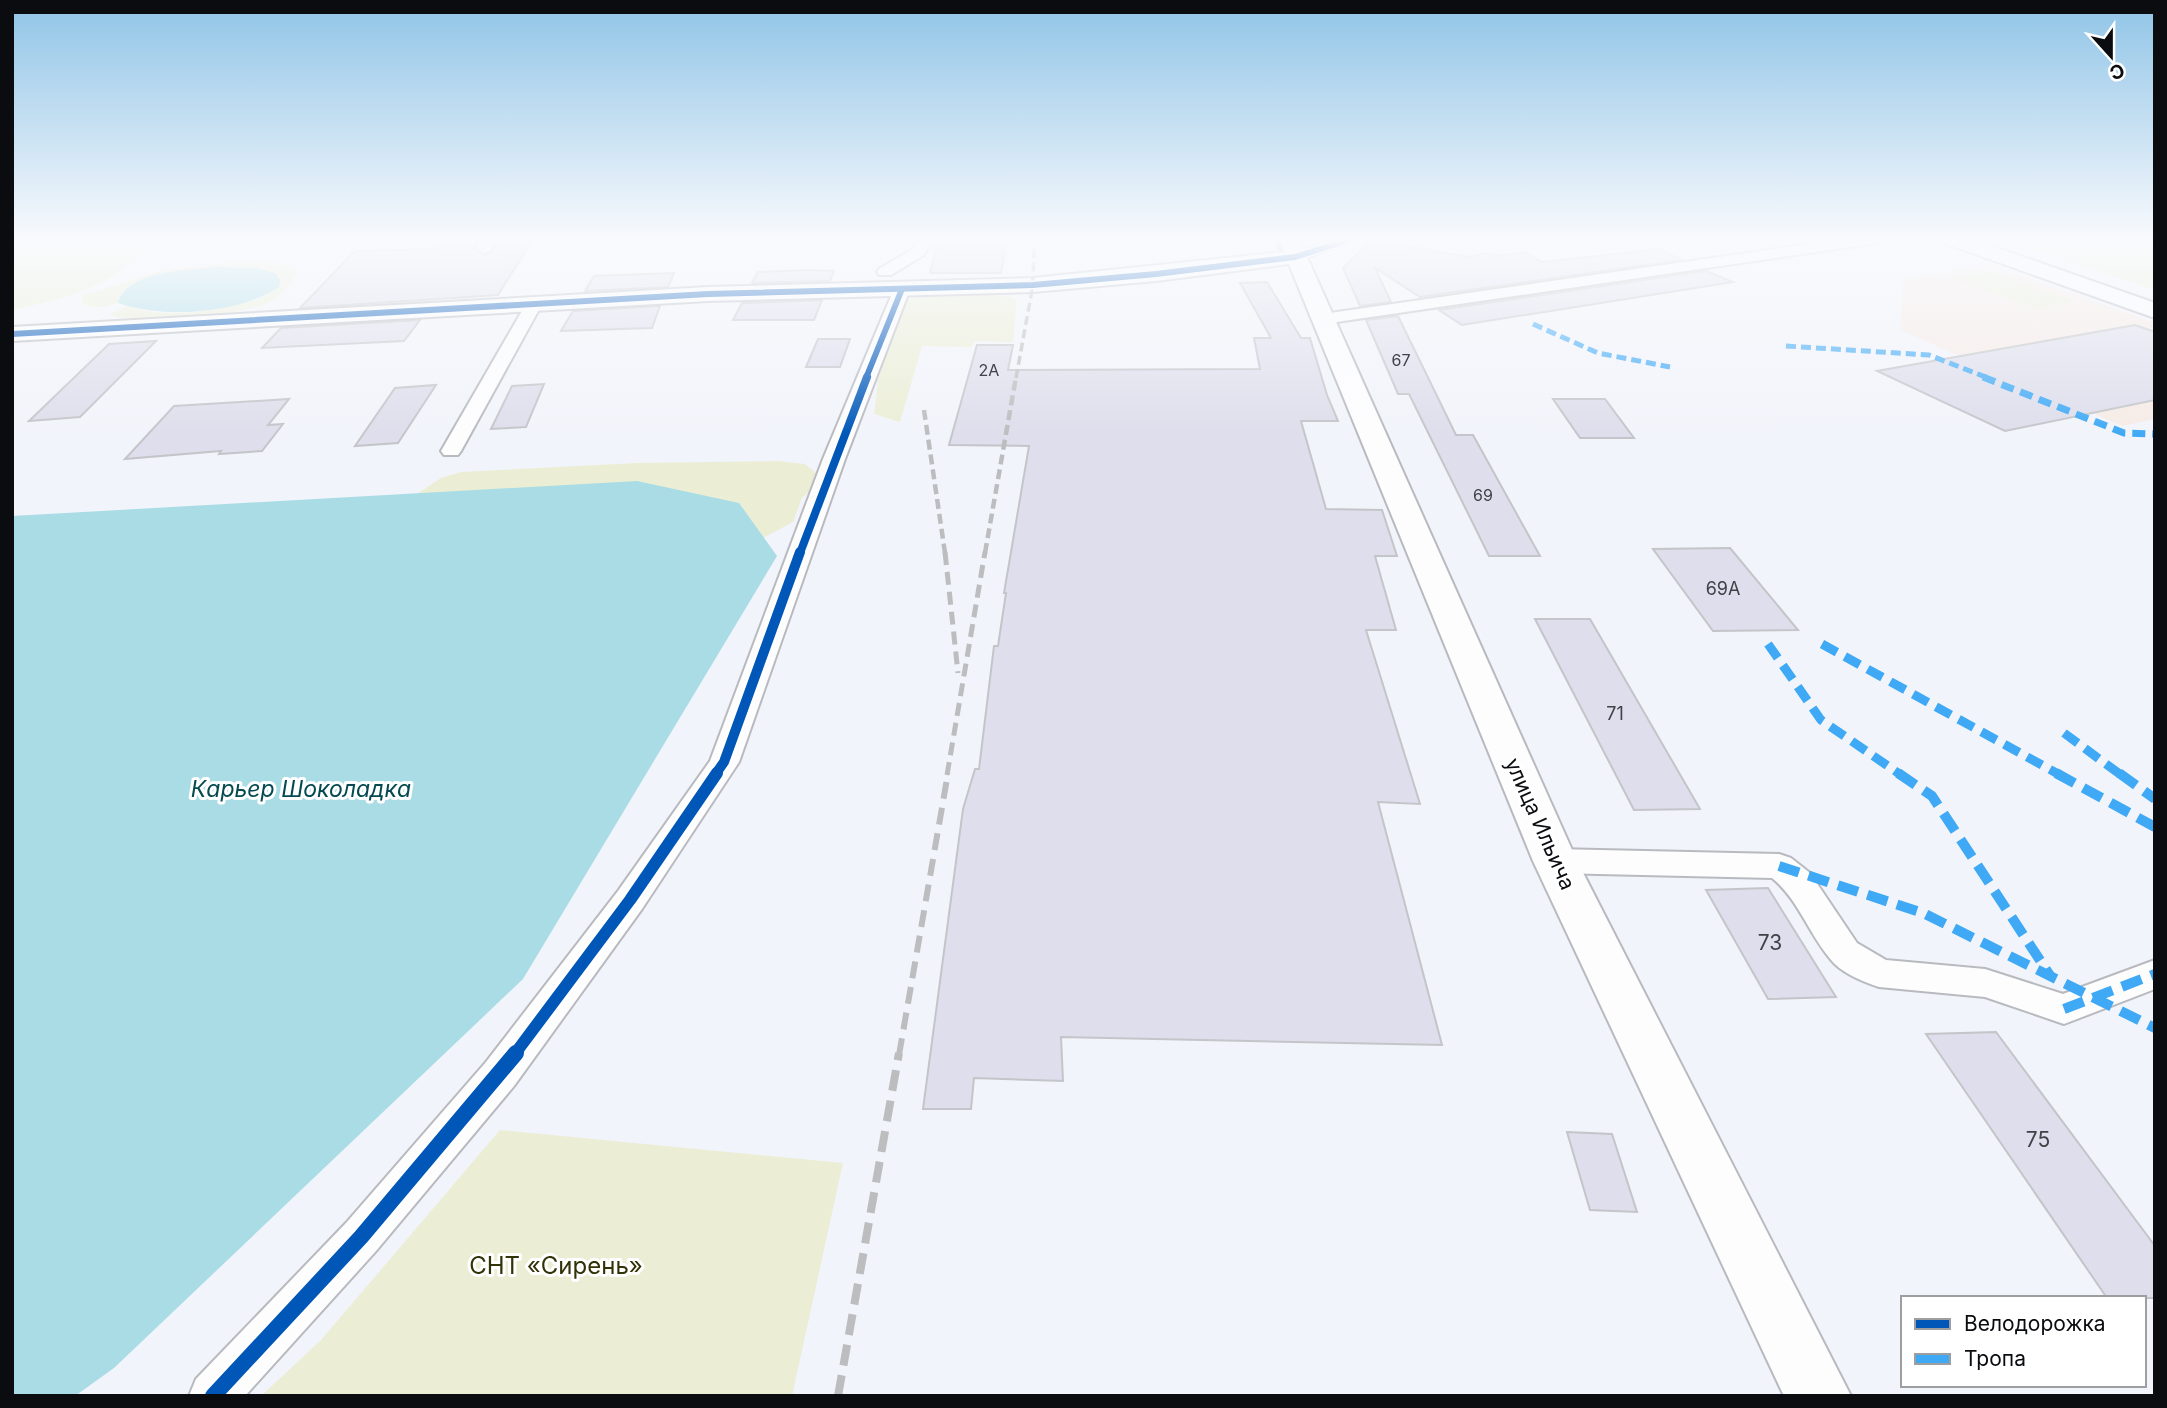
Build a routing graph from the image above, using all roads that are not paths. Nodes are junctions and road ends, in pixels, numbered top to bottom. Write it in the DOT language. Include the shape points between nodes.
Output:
graph roads {
  1 [pos="534,304"];
  2 [pos="522,305"];
  3 [pos="882,305"];
  4 [pos="1317,305"];
  5 [pos="1422,305"];
  6 [pos="2137,305"];
  7 [pos="2155,311"];
  8 [pos="1323,319"];
  9 [pos="12,334"];
  10 [pos="451,451"];
  11 [pos="1555,861"];
  12 [pos="2155,974"];
  13 [pos="213,1396"];
  14 [pos="1818,1396"];
  1 -- 10 [label="street"];
  2 -- 9 [label="street"];
  3 -- 13 [label="street" via="834,458 724,762 630,900 500,1074 361,1237"];
  4 -- 8 [label="street, улица Ильича"];
  5 -- 8 [label="street"];
  6 -- 7 [label="street"];
  8 -- 11 [label="street, улица Ильича"];
  11 -- 12 [label="street" via="1779,866 1798,881 1845,953 1879,973 1985,983 2064,1009"];
  11 -- 14 [label="street, улица Ильича"];
}
